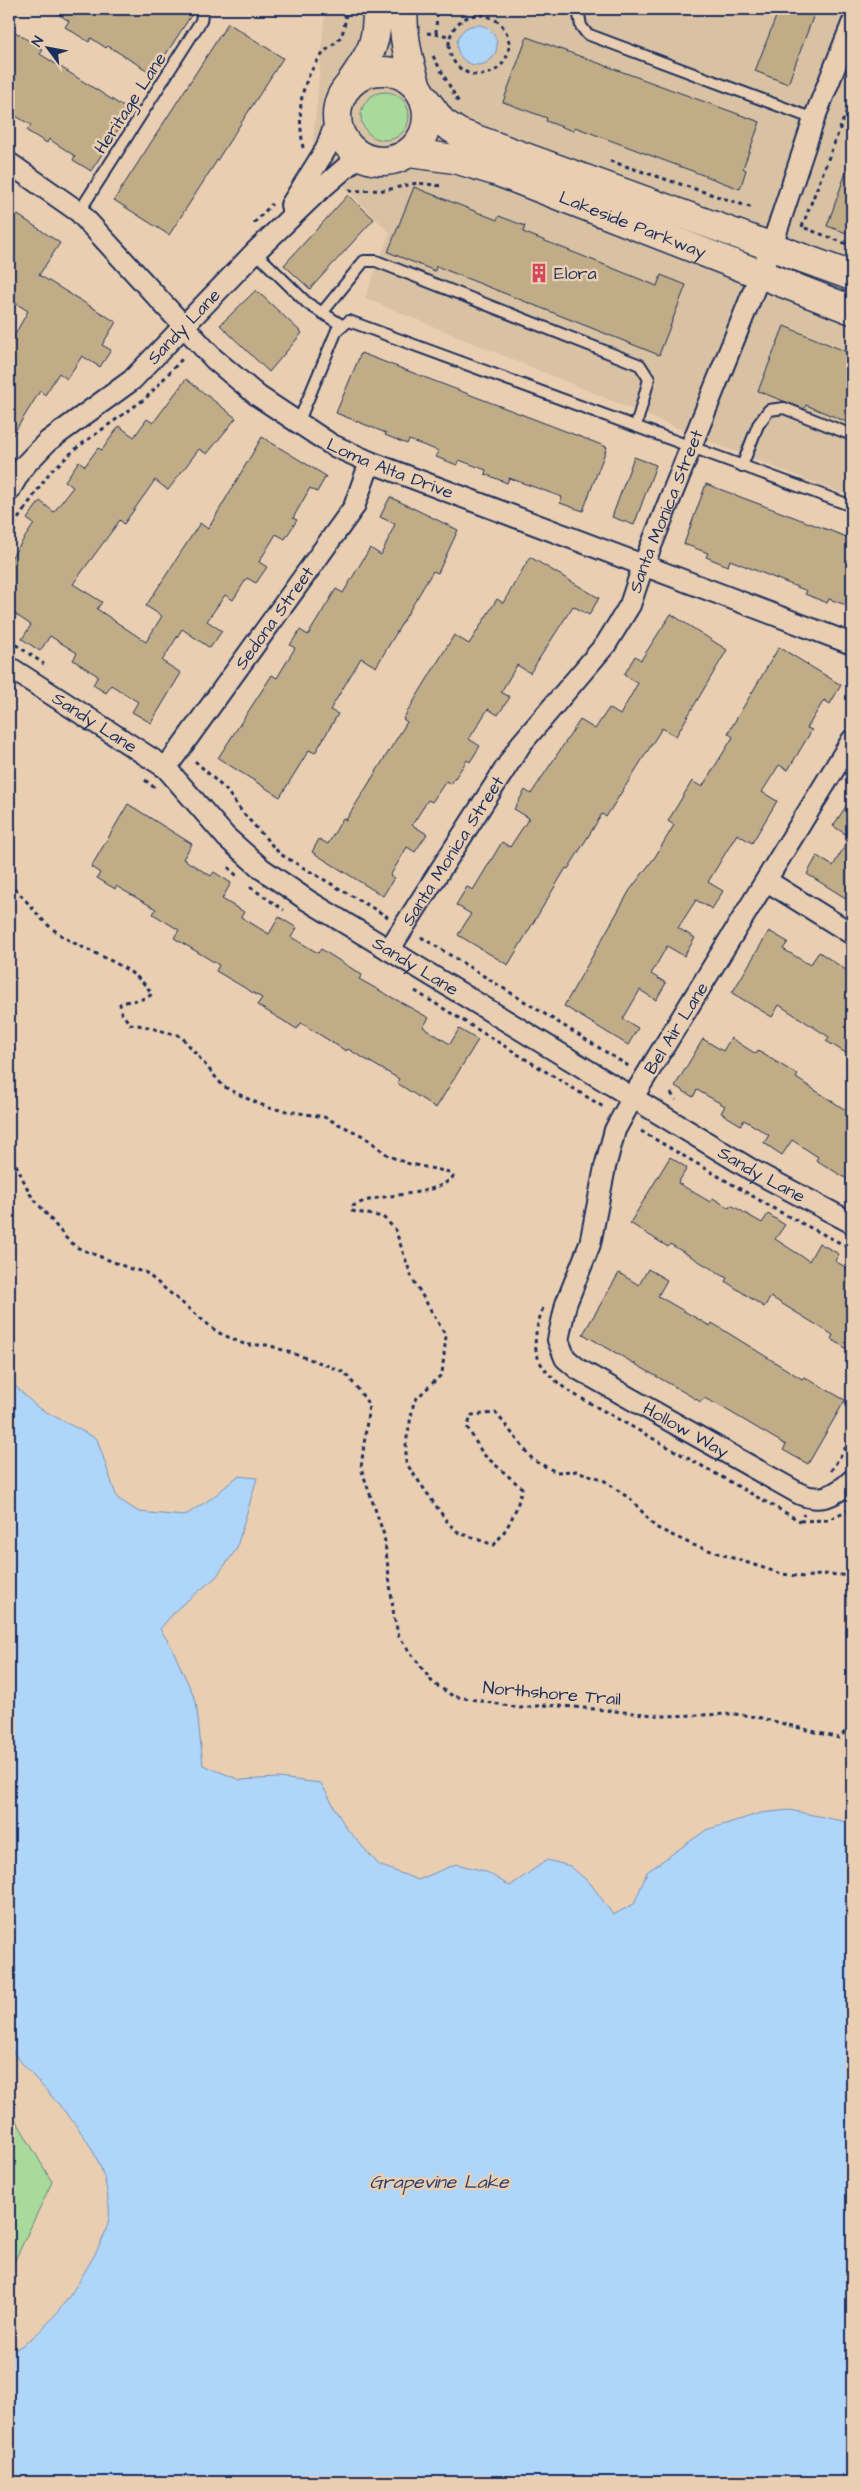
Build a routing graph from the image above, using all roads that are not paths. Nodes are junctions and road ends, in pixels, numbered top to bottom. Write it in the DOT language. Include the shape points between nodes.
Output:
graph roads {
  1 [pos="203,9"];
  2 [pos="377,9"];
  3 [pos="403,9"];
  4 [pos="578,9"];
  5 [pos="852,24"];
  6 [pos="351,82"];
  7 [pos="421,93"];
  8 [pos="814,119"];
  9 [pos="336,121"];
  10 [pos="409,152"];
  11 [pos="359,156"];
  12 [pos="9,163"];
  13 [pos="79,212"];
  14 [pos="262,245"];
  15 [pos="772,245"];
  16 [pos="760,274"];
  17 [pos="852,276"];
  18 [pos="852,310"];
  19 [pos="322,313"];
  20 [pos="184,326"];
  21 [pos="343,326"];
  22 [pos="298,423"];
  23 [pos="636,426"];
  24 [pos="852,435"];
  25 [pos="691,446"];
  26 [pos="370,462"];
  27 [pos="742,466"];
  28 [pos="14,497"];
  29 [pos="852,506"];
  30 [pos="643,566"];
  31 [pos="852,644"];
  32 [pos="9,667"];
  33 [pos="852,740"];
  34 [pos="166,768"];
  35 [pos="767,881"];
  36 [pos="852,934"];
  37 [pos="389,950"];
  38 [pos="626,1092"];
  39 [pos="852,1223"];
  40 [pos="558,1340"];
  41 [pos="852,1480"];
  1 -- 13 [label="lane, Heritage Lane" via="201,22"];
  2 -- 6 [label="street" via="377,36"];
  3 -- 7 [label="street, Lakeside Parkway" via="408,61"];
  4 -- 8 [label="lane" via="581,26 587,34"];
  5 -- 8 [label="street, Santa Monica Street"];
  6 -- 7 [label="street" via="365,73 380,70 396,72 406,76"];
  6 -- 9 [label="street" via="338,104"];
  7 -- 10 [label="street" via="428,115 423,135"];
  7 -- 15 [label="street, Lakeside Parkway" via="442,122 459,134"];
  8 -- 15 [label="street, Santa Monica Street"];
  9 -- 11 [label="street" via="347,146"];
  9 -- 14 [label="street, Sandy Lane" via="312,174"];
  10 -- 11 [label="street" via="395,160 380,162"];
  10 -- 16 [label="street, Lakeside Parkway" via="455,159 498,172"];
  11 -- 14 [label="street, Sandy Lane"];
  12 -- 13 [label="street, Loma Alta Drive"];
  13 -- 20 [label="street, Loma Alta Drive"];
  14 -- 19 [label="lane" via="307,303"];
  14 -- 20 [label="street, Sandy Lane"];
  15 -- 16 [label="street, Santa Monica Street"];
  15 -- 17 [label="street, Lakeside Parkway"];
  16 -- 18 [label="street, Lakeside Parkway"];
  16 -- 25 [label="street, Santa Monica Street"];
  19 -- 21 [label="lane"];
  19 -- 23 [label="lane" via="364,261 376,261 640,365 649,379"];
  20 -- 22 [label="street, Loma Alta Drive" via="214,359 258,396"];
  20 -- 28 [label="street, Sandy Lane" via="132,380 47,442 23,467"];
  21 -- 22 [label="lane" via="337,330"];
  21 -- 23 [label="lane" via="349,321"];
  22 -- 26 [label="street, Loma Alta Drive"];
  23 -- 25 [label="lane"];
  24 -- 27 [label="lane" via="784,408 769,410 758,425"];
  25 -- 27 [label="lane"];
  25 -- 30 [label="street, Santa Monica Street"];
  26 -- 30 [label="street, Loma Alta Drive"];
  26 -- 34 [label="street, Sedona Street" via="354,507"];
  27 -- 29 [label="lane"];
  30 -- 31 [label="street, Loma Alta Drive"];
  30 -- 37 [label="street, Santa Monica Street" via="630,605 606,644 520,744"];
  32 -- 34 [label="street, Sandy Lane"];
  33 -- 35 [label="street, Bel Air Lane"];
  34 -- 37 [label="street, Sandy Lane" via="226,837 262,869"];
  35 -- 36 [label="street"];
  35 -- 38 [label="street, Bel Air Lane"];
  37 -- 38 [label="street, Sandy Lane"];
  38 -- 39 [label="street, Sandy Lane" via="752,1170"];
  38 -- 40 [label="street, Bel Air Lane" via="605,1167 590,1244 566,1304"];
  40 -- 41 [label="street, Hollow Way" via="565,1358 578,1369 800,1494 820,1497 840,1491"];
}
